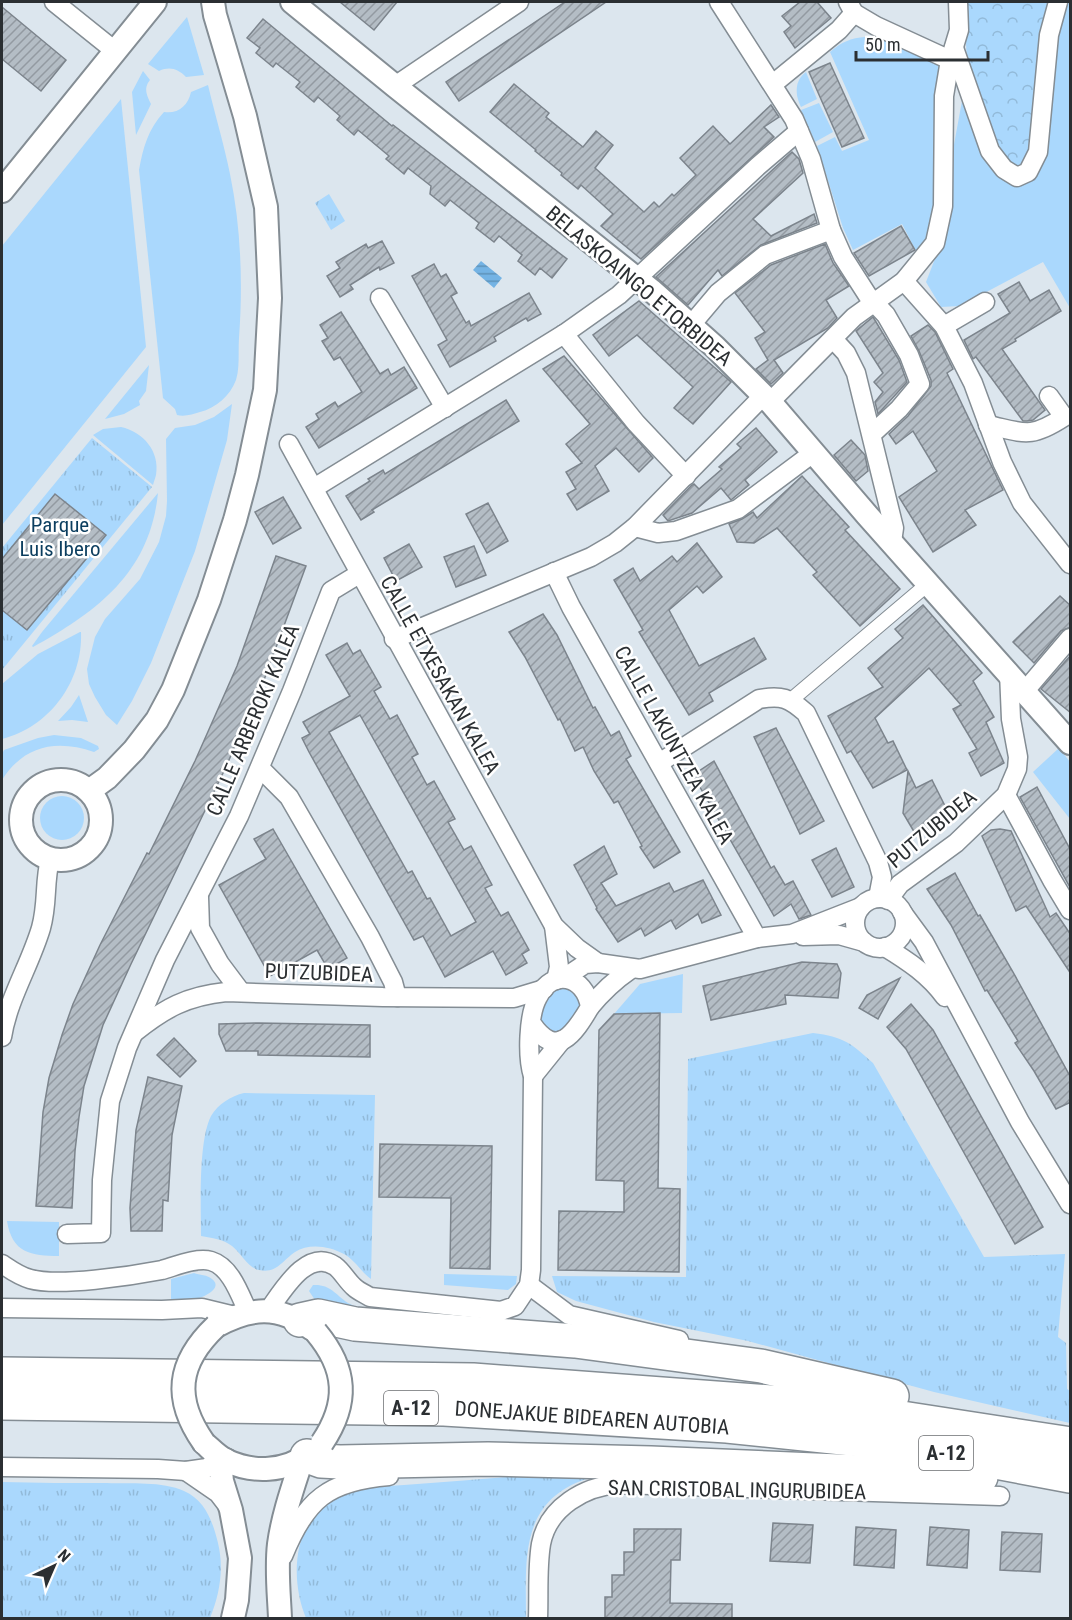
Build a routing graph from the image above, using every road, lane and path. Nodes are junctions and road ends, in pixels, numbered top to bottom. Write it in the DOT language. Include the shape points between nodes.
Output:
graph roads {
  1 [pos="54,2"];
  2 [pos="155,2"];
  3 [pos="213,2"];
  4 [pos="292,2"];
  5 [pos="519,2"];
  6 [pos="719,2"];
  7 [pos="958,2"];
  8 [pos="1058,2"];
  9 [pos="851,7"];
  10 [pos="115,51"];
  11 [pos="952,53"];
  12 [pos="773,84"];
  13 [pos="395,86"];
  14 [pos="799,131"];
  15 [pos="2,191"];
  16 [pos="831,230"];
  17 [pos="637,279"];
  18 [pos="904,281"];
  19 [pos="380,298"];
  20 [pos="985,302"];
  21 [pos="874,303"];
  22 [pos="691,325"];
  23 [pos="944,326"];
  24 [pos="564,334"];
  25 [pos="833,339"];
  26 [pos="1049,396"];
  27 [pos="767,399"];
  28 [pos="445,408"];
  29 [pos="988,425"];
  30 [pos="872,434"];
  31 [pos="289,444"];
  32 [pos="813,453"];
  33 [pos="686,476"];
  34 [pos="314,488"];
  35 [pos="635,527"];
  36 [pos="892,542"];
  37 [pos="1071,564"];
  38 [pos="554,572"];
  39 [pos="359,574"];
  40 [pos="929,583"];
  41 [pos="1071,638"];
  42 [pos="394,639"];
  43 [pos="1009,672"];
  44 [pos="1031,699"];
  45 [pos="791,700"];
  46 [pos="1013,727"];
  47 [pos="1071,743"];
  48 [pos="659,763"];
  49 [pos="260,768"];
  50 [pos="89,791"];
  51 [pos="1006,795"];
  52 [pos="11,823"];
  53 [pos="50,859"];
  54 [pos="199,895"];
  55 [pos="883,899"];
  56 [pos="861,907"];
  57 [pos="1071,910"];
  58 [pos="902,912"];
  59 [pos="554,926"];
  60 [pos="792,934"];
  61 [pos="757,938"];
  62 [pos="864,942"];
  63 [pos="885,947"];
  64 [pos="598,963"];
  65 [pos="632,969"];
  66 [pos="555,982"];
  67 [pos="241,992"];
  68 [pos="397,997"];
  69 [pos="514,998"];
  70 [pos="589,1003"];
  71 [pos="532,1019"];
  72 [pos="967,1024"];
  73 [pos="133,1033"];
  74 [pos="2,1037"];
  75 [pos="562,1040"];
  76 [pos="533,1076"];
  77 [pos="1071,1204"];
  78 [pos="67,1234"];
  79 [pos="2,1264"];
  80 [pos="298,1273"];
  81 [pos="529,1285"];
  82 [pos="2,1308"];
  83 [pos="241,1316"];
  84 [pos="308,1326"];
  85 [pos="2,1374"];
  86 [pos="807,1377"];
  87 [pos="2,1403"];
  88 [pos="1071,1443"];
  89 [pos="310,1453"];
  90 [pos="217,1454"];
  91 [pos="623,1462"];
  92 [pos="2,1467"];
  93 [pos="186,1471"];
  94 [pos="1071,1476"];
  95 [pos="1071,1484"];
  96 [pos="1000,1496"];
  97 [pos="231,1510"];
  98 [pos="278,1568"];
  99 [pos="233,1618"];
  100 [pos="280,1618"];
  101 [pos="538,1618"];
  1 -- 10 [label="street"];
  2 -- 10 [label="street"];
  3 -- 50 [label="street" via="266,207 270,298 265,390 235,520 173,690 134,750"];
  4 -- 13 [label="street, BELASKOAINGO ETORBIDEA"];
  5 -- 13 [label="street"];
  6 -- 12 [label="street"];
  7 -- 11 [label="street" via="959,30"];
  8 -- 11 [label="street" via="1048,35 1038,152 1028,172 1017,177 1004,169 990,151"];
  9 -- 11 [label="street" via="923,49"];
  9 -- 12 [label="street" via="839,30"];
  10 -- 15 [label="street"];
  11 -- 18 [label="street" via="944,96 943,206 935,243"];
  12 -- 14 [label="street"];
  13 -- 17 [label="street, BELASKOAINGO ETORBIDEA"];
  14 -- 16 [label="street"];
  14 -- 17 [label="street"];
  16 -- 21 [label="street" via="843,257"];
  16 -- 22 [label="street" via="765,255 718,293"];
  17 -- 22 [label="street, BELASKOAINGO ETORBIDEA"];
  17 -- 24 [label="street"];
  18 -- 21 [label="street"];
  18 -- 23 [label="street"];
  19 -- 28 [label="street"];
  20 -- 23 [label="street"];
  21 -- 25 [label="street" via="854,316"];
  21 -- 30 [label="street" via="909,355 920,384"];
  22 -- 27 [label="street, BELASKOAINGO ETORBIDEA"];
  23 -- 29 [label="street" via="973,383"];
  24 -- 28 [label="street"];
  24 -- 33 [label="street" via="636,423"];
  25 -- 27 [label="street"];
  25 -- 30 [label="street" via="856,373"];
  26 -- 29 [label="street" via="1064,417 1039,431 1028,433"];
  27 -- 32 [label="street, BELASKOAINGO ETORBIDEA"];
  27 -- 33 [label="street"];
  28 -- 34 [label="street"];
  29 -- 37 [label="street" via="1023,503"];
  30 -- 36 [label="street" via="894,528"];
  31 -- 34 [label="street, CALLE ETXESAKAN KALEA"];
  32 -- 35 [label="street" via="738,509 676,531 657,533"];
  32 -- 36 [label="street, BELASKOAINGO ETORBIDEA"];
  33 -- 35 [label="street"];
  34 -- 39 [label="street, CALLE ETXESAKAN KALEA"];
  35 -- 38 [label="street" via="615,543"];
  36 -- 40 [label="street, BELASKOAINGO ETORBIDEA"];
  38 -- 42 [label="street"];
  38 -- 48 [label="street, CALLE LAKUNTZEA KALEA"];
  39 -- 42 [label="street, CALLE ETXESAKAN KALEA"];
  39 -- 49 [label="street, CALLE ARBEROKI KALEA" via="331,591"];
  40 -- 43 [label="street, BELASKOAINGO ETORBIDEA"];
  40 -- 45 [label="street"];
  41 -- 44 [label="street"];
  42 -- 59 [label="street, CALLE ETXESAKAN KALEA"];
  43 -- 44 [label="street, BELASKOAINGO ETORBIDEA"];
  43 -- 46 [label="street"];
  44 -- 46 [label="street"];
  44 -- 47 [label="street, BELASKOAINGO ETORBIDEA"];
  45 -- 48 [label="street" via="759,699"];
  45 -- 55 [label="street" via="806,713 878,862"];
  46 -- 51 [label="street" via="1017,769"];
  48 -- 61 [label="street, CALLE LAKUNTZEA KALEA"];
  49 -- 54 [label="street, CALLE ARBEROKI KALEA"];
  49 -- 68 [label="street" via="289,796 370,936"];
  50 -- 52 [label="street" via="68,781 45,783 27,799 22,814"];
  50 -- 53 [label="street" via="102,819 96,841 79,856"];
  51 -- 55 [label="street, PUTZUBIDEA" via="956,843"];
  51 -- 57 [label="street"];
  52 -- 53 [label="street" via="36,851"];
  53 -- 74 [label="street" via="46,909"];
  54 -- 67 [label="street, CALLE ARBEROKI KALEA" via="200,928"];
  54 -- 73 [label="street, CALLE ARBEROKI KALEA"];
  55 -- 56 [label="street"];
  55 -- 58 [label="street"];
  56 -- 60 [label="street"];
  56 -- 62 [label="street" via="855,929"];
  58 -- 63 [label="street" via="902,934"];
  58 -- 72 [label="street" via="924,942"];
  59 -- 64 [label="street, CALLE ETXESAKAN KALEA"];
  59 -- 66 [label="street, CALLE ETXESAKAN KALEA" via="559,968"];
  60 -- 61 [label="street"];
  60 -- 62 [label="street" via="839,935"];
  61 -- 65 [label="street"];
  62 -- 63 [label="street"];
  63 -- 72 [label="street" via="936,984"];
  64 -- 65 [label="street"];
  64 -- 66 [label="street, PUTZUBIDEA" via="585,964"];
  64 -- 70 [label="street"];
  65 -- 70 [label="street"];
  66 -- 69 [label="street, PUTZUBIDEA"];
  66 -- 70 [label="street" via="580,985"];
  66 -- 71 [label="street" via="538,997"];
  67 -- 68 [label="street, PUTZUBIDEA"];
  67 -- 73 [label="street, PUTZUBIDEA" via="205,994 185,1000 160,1012"];
  68 -- 69 [label="street, PUTZUBIDEA"];
  69 -- 71 [label="street"];
  70 -- 75 [label="street" via="582,1021"];
  71 -- 75 [label="street" via="547,1041"];
  71 -- 76 [label="street" via="529,1064"];
  72 -- 77 [label="street" via="1020,1122"];
  73 -- 78 [label="street, CALLE ARBEROKI KALEA" via="110,1101 101,1233"];
  75 -- 76 [label="street"];
  76 -- 81 [label="street"];
  79 -- 83 [label="street" via="32,1280 65,1281 211,1261 225,1269 238,1289"];
  80 -- 81 [label="street" via="309,1263 323,1260 336,1266 355,1288 370,1297 501,1311 515,1306"];
  80 -- 83 [label="street"];
  80 -- 84 [label="street" via="293,1297"];
  81 -- 86 [label="street" via="569,1315 771,1362"];
  82 -- 83 [label="street" via="202,1308"];
  83 -- 84 [label="street" via="282,1314"];
  83 -- 90 [label="street, bridge" via="200,1341 184,1382 184,1404 191,1425"];
  84 -- 86 [label="highway" via="318,1316 355,1324 575,1341 761,1366"];
  84 -- 89 [label="street, bridge" via="329,1348 342,1386 333,1426"];
  85 -- 88 [label="highway, DONEJAKUE BIDEAREN AUTOBIA / A-12" via="472,1380 824,1406"];
  86 -- 88 [label="highway" via="968,1414"];
  87 -- 94 [label="highway, DONEJAKUE BIDEAREN AUTOBIA / A-12" via="444,1409 727,1426 900,1444"];
  89 -- 90 [label="street" via="272,1469 256,1469"];
  89 -- 91 [label="highway" via="321,1461 340,1462"];
  89 -- 98 [label="street, SAN CRISTOBAL INGURUBIDEA" via="289,1498"];
  90 -- 93 [label="street" via="207,1468"];
  90 -- 97 [label="street"];
  91 -- 95 [label="highway" via="949,1475"];
  91 -- 98 [label="street, SAN CRISTOBAL INGURUBIDEA" via="363,1478 320,1496 304,1514"];
  92 -- 93 [label="street"];
  93 -- 97 [label="street" via="218,1493"];
  96 -- 101 [label="street, SAN CRISTOBAL INGURUBIDEA" via="620,1484 594,1488 560,1508 544,1532"];
  97 -- 99 [label="street" via="240,1557"];
  98 -- 100 [label="street, SAN CRISTOBAL INGURUBIDEA"];
}
